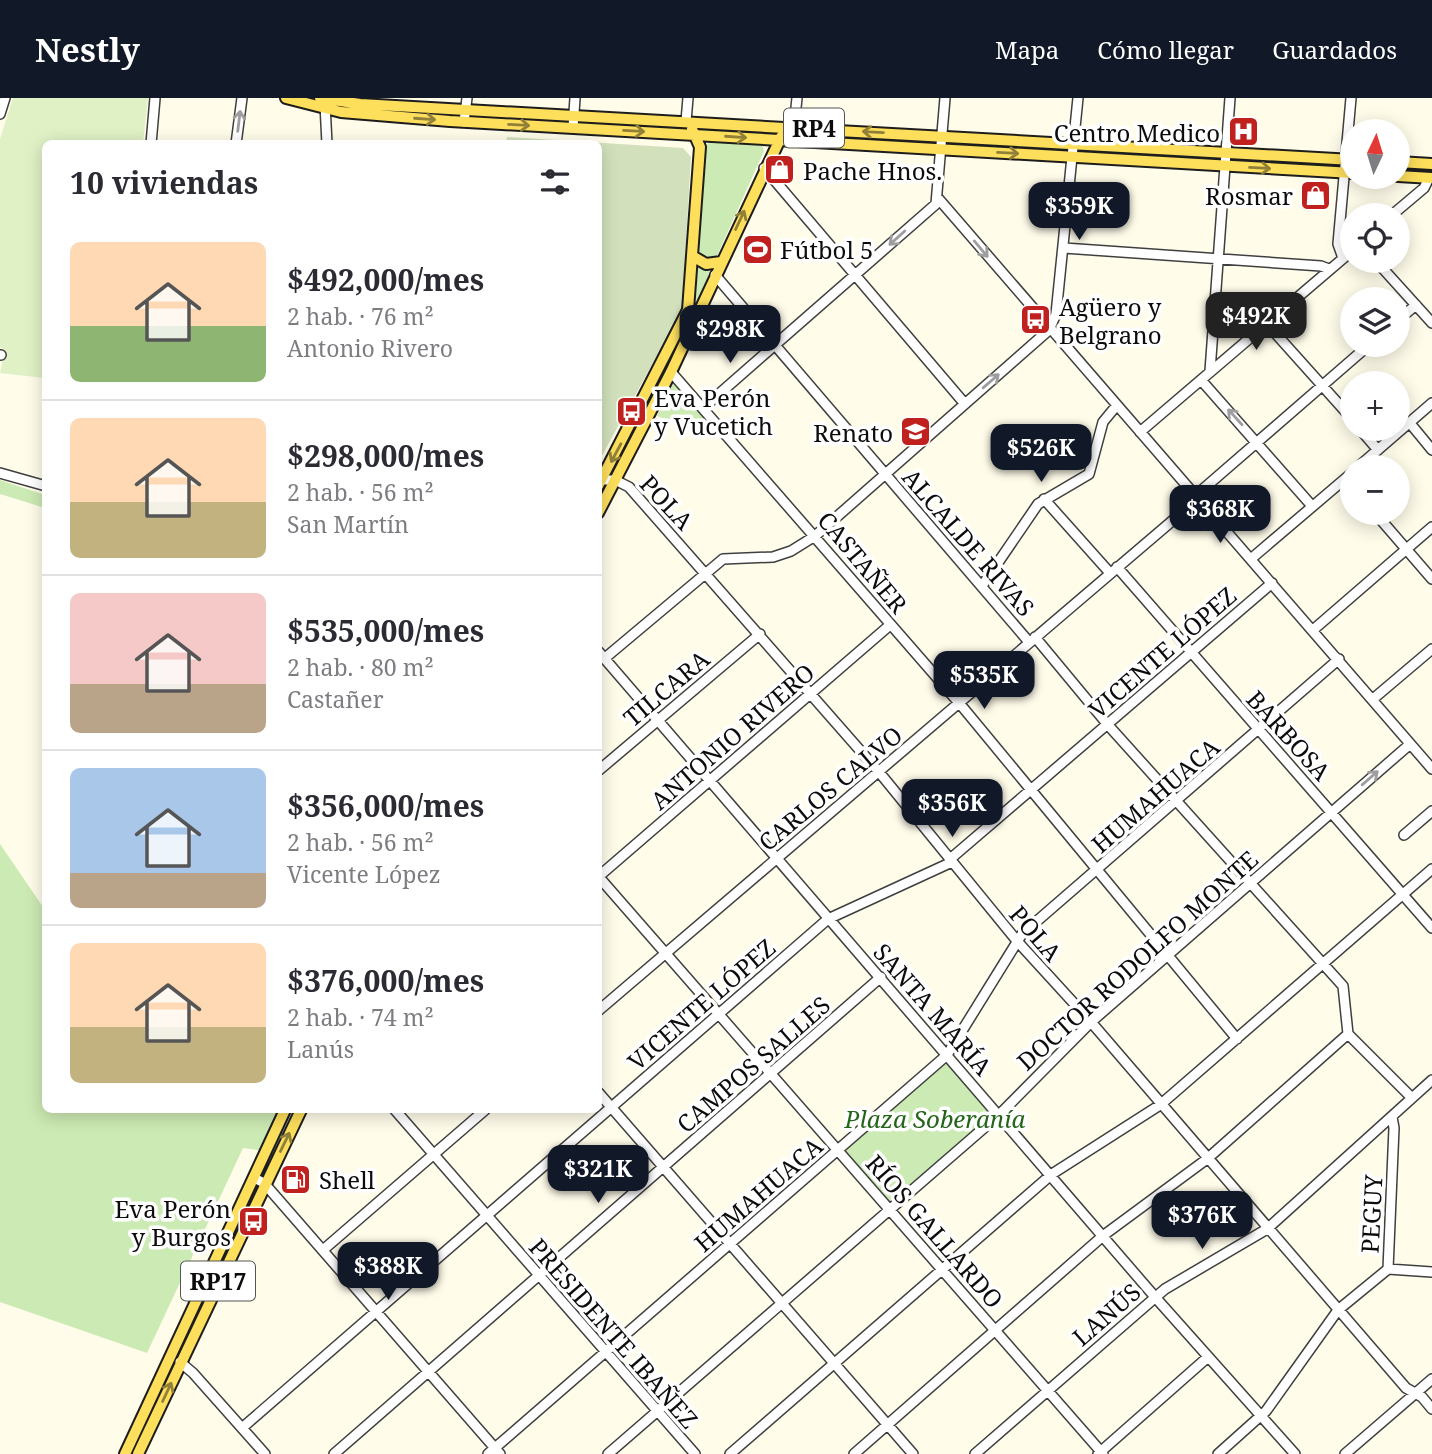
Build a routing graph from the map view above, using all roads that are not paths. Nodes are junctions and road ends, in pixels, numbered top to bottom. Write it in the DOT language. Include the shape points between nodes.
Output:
graph roads {
  1 [pos="5,98"];
  2 [pos="155,98"];
  3 [pos="242,98"];
  4 [pos="286,98"];
  5 [pos="467,98"];
  6 [pos="575,98"];
  7 [pos="688,98"];
  8 [pos="797,98"];
  9 [pos="945,98"];
  10 [pos="1078,98"];
  11 [pos="1230,98"];
  12 [pos="1351,98"];
  13 [pos="355,101"];
  14 [pos="324,102"];
  15 [pos="0,114"];
  16 [pos="465,116"];
  17 [pos="1350,119"];
  18 [pos="686,121"];
  19 [pos="573,122"];
  20 [pos="794,127"];
  21 [pos="695,134"];
  22 [pos="941,136"];
  23 [pos="151,140"];
  24 [pos="237,140"];
  25 [pos="329,140"];
  26 [pos="777,140"];
  27 [pos="1073,144"];
  28 [pos="940,149"];
  29 [pos="1227,153"];
  30 [pos="1072,156"];
  31 [pos="1340,159"];
  32 [pos="1410,163"];
  33 [pos="1432,164"];
  34 [pos="1226,166"];
  35 [pos="764,168"];
  36 [pos="1340,173"];
  37 [pos="1410,177"];
  38 [pos="1431,178"];
  39 [pos="937,198"];
  40 [pos="1406,203"];
  41 [pos="1340,230"];
  42 [pos="1064,248"];
  43 [pos="1340,250"];
  44 [pos="694,257"];
  45 [pos="1217,259"];
  46 [pos="1340,260"];
  47 [pos="721,262"];
  48 [pos="1329,269"];
  49 [pos="1387,273"];
  50 [pos="715,275"];
  51 [pos="853,276"];
  52 [pos="1416,305"];
  53 [pos="1410,310"];
  54 [pos="1432,323"];
  55 [pos="1267,324"];
  56 [pos="1049,330"];
  57 [pos="775,345"];
  58 [pos="1355,357"];
  59 [pos="1210,371"];
  60 [pos="671,372"];
  61 [pos="1201,380"];
  62 [pos="1322,384"];
  63 [pos="1432,403"];
  64 [pos="965,404"];
  65 [pos="1118,405"];
  66 [pos="1340,405"];
  67 [pos="703,408"];
  68 [pos="1410,421"];
  69 [pos="1410,423"];
  70 [pos="1140,432"];
  71 [pos="1257,441"];
  72 [pos="1370,441"];
  73 [pos="1388,441"];
  74 [pos="1378,450"];
  75 [pos="1432,450"];
  76 [pos="1372,455"];
  77 [pos="0,472"];
  78 [pos="885,474"];
  79 [pos="602,478"];
  80 [pos="615,480"];
  81 [pos="602,482"];
  82 [pos="1340,483"];
  83 [pos="42,485"];
  84 [pos="1197,497"];
  85 [pos="1044,499"];
  86 [pos="602,505"];
  87 [pos="1312,506"];
  88 [pos="1385,525"];
  89 [pos="1432,527"];
  90 [pos="815,536"];
  91 [pos="1406,549"];
  92 [pos="1252,558"];
  93 [pos="1114,570"];
  94 [pos="706,572"];
  95 [pos="1432,579"];
  96 [pos="1272,583"];
  97 [pos="982,586"];
  98 [pos="890,625"];
  99 [pos="1313,630"];
  100 [pos="760,634"];
  101 [pos="1032,639"];
  102 [pos="1432,649"];
  103 [pos="1191,652"];
  104 [pos="602,655"];
  105 [pos="1339,659"];
  106 [pos="810,693"];
  107 [pos="1373,699"];
  108 [pos="960,704"];
  109 [pos="658,719"];
  110 [pos="1108,725"];
  111 [pos="1258,730"];
  112 [pos="1409,744"];
  113 [pos="602,768"];
  114 [pos="1432,769"];
  115 [pos="879,772"];
  116 [pos="709,781"];
  117 [pos="1030,791"];
  118 [pos="1177,803"];
  119 [pos="1331,811"];
  120 [pos="1432,811"];
  121 [pos="1404,835"];
  122 [pos="777,857"];
  123 [pos="951,861"];
  124 [pos="1432,869"];
  125 [pos="1097,870"];
  126 [pos="602,873"];
  127 [pos="602,879"];
  128 [pos="1249,883"];
  129 [pos="1403,894"];
  130 [pos="828,919"];
  131 [pos="1432,928"];
  132 [pos="1017,941"];
  133 [pos="666,952"];
  134 [pos="1168,955"];
  135 [pos="1322,964"];
  136 [pos="881,977"];
  137 [pos="602,1008"];
  138 [pos="719,1014"];
  139 [pos="1091,1022"];
  140 [pos="1348,1034"];
  141 [pos="1237,1039"];
  142 [pos="947,1055"];
  143 [pos="772,1073"];
  144 [pos="1430,1085"];
  145 [pos="602,1096"];
  146 [pos="1412,1098"];
  147 [pos="1160,1105"];
  148 [pos="612,1107"];
  149 [pos="284,1113"];
  150 [pos="298,1113"];
  151 [pos="398,1113"];
  152 [pos="481,1113"];
  153 [pos="1000,1114"];
  154 [pos="1392,1117"];
  155 [pos="838,1149"];
  156 [pos="433,1154"];
  157 [pos="1207,1159"];
  158 [pos="664,1167"];
  159 [pos="1052,1174"];
  160 [pos="259,1181"];
  161 [pos="891,1209"];
  162 [pos="486,1215"];
  163 [pos="1267,1229"];
  164 [pos="1104,1235"];
  165 [pos="732,1243"];
  166 [pos="323,1250"];
  167 [pos="1388,1269"];
  168 [pos="942,1270"];
  169 [pos="1432,1272"];
  170 [pos="540,1276"];
  171 [pos="1155,1297"];
  172 [pos="782,1302"];
  173 [pos="1338,1310"];
  174 [pos="377,1311"];
  175 [pos="996,1330"];
  176 [pos="607,1351"];
  177 [pos="1208,1357"];
  178 [pos="180,1362"];
  179 [pos="836,1363"];
  180 [pos="429,1371"];
  181 [pos="1432,1379"];
  182 [pos="1048,1390"];
  183 [pos="1415,1394"];
  184 [pos="1432,1409"];
  185 [pos="658,1412"];
  186 [pos="1261,1416"];
  187 [pos="887,1424"];
  188 [pos="242,1428"];
  189 [pos="494,1452"];
  190 [pos="1101,1453"];
  191 [pos="125,1454"];
  192 [pos="138,1454"];
  193 [pos="265,1454"];
  194 [pos="334,1454"];
  195 [pos="608,1454"];
  196 [pos="695,1454"];
  197 [pos="730,1454"];
  198 [pos="854,1454"];
  199 [pos="913,1454"];
  200 [pos="975,1454"];
  201 [pos="1218,1454"];
  202 [pos="1295,1454"];
  203 [pos="1345,1454"];
  1 -- 15 [label="street"];
  2 -- 23 [label="street"];
  24 -- 3 [label="street, one-way"];
  4 -- 14 [label="main road, RP4"];
  5 -- 16 [label="street"];
  6 -- 19 [label="street"];
  7 -- 18 [label="street"];
  8 -- 20 [label="street"];
  9 -- 22 [label="street"];
  10 -- 27 [label="street"];
  11 -- 29 [label="street"];
  12 -- 17 [label="street"];
  13 -- 14 [label="main road, RP4"];
  13 -- 16 [label="main road, RP4"];
  14 -- 16 [label="main road, RP4, one-way"];
  14 -- 25 [label="street"];
  16 -- 19 [label="main road, RP4"];
  18 -- 19 [label="main road, RP4"];
  18 -- 20 [label="main road, RP4"];
  18 -- 21 [label="main road"];
  19 -- 21 [label="main road, RP4, one-way"];
  22 -- 20 [label="main road, RP4, one-way"];
  20 -- 26 [label="main road"];
  21 -- 26 [label="main road, RP4, one-way"];
  21 -- 44 [label="main road" via="700,148"];
  22 -- 27 [label="main road, RP4"];
  22 -- 28 [label="street"];
  26 -- 28 [label="main road, RP4"];
  26 -- 35 [label="main road"];
  27 -- 29 [label="main road, RP4"];
  27 -- 30 [label="street"];
  28 -- 30 [label="main road, RP4, one-way"];
  28 -- 39 [label="street"];
  29 -- 31 [label="main road, RP4"];
  29 -- 34 [label="street"];
  30 -- 34 [label="main road, RP4"];
  30 -- 42 [label="street"];
  32 -- 33 [label="main road"];
  34 -- 36 [label="main road, RP4, one-way"];
  34 -- 45 [label="street"];
  47 -- 35 [label="main road, one-way"];
  35 -- 51 [label="street"];
  37 -- 38 [label="main road"];
  38 -- 40 [label="street"];
  39 -- 51 [label="street, one-way" via="936,204"];
  39 -- 56 [label="street, one-way"];
  41 -- 43 [label="street"];
  42 -- 45 [label="street"];
  42 -- 56 [label="street" via="1056,314"];
  44 -- 47 [label="main road" via="706,264"];
  44 -- 79 [label="main road, one-way" via="683,325"];
  45 -- 48 [label="street"];
  45 -- 59 [label="street"];
  46 -- 48 [label="street"];
  47 -- 50 [label="main road"];
  48 -- 55 [label="street"];
  49 -- 52 [label="street"];
  50 -- 57 [label="street, ALCALDE RIVAS"];
  50 -- 60 [label="main road"];
  51 -- 57 [label="street"];
  51 -- 64 [label="street"];
  52 -- 53 [label="street"];
  52 -- 54 [label="street"];
  55 -- 59 [label="street"];
  55 -- 62 [label="street"];
  64 -- 56 [label="street, one-way"];
  56 -- 65 [label="street"];
  57 -- 67 [label="street"];
  57 -- 78 [label="street, ALCALDE RIVAS"];
  58 -- 62 [label="street, CARLOS CALVO"];
  59 -- 61 [label="street"];
  60 -- 67 [label="street, CASTAÑER"];
  60 -- 80 [label="main road"];
  61 -- 70 [label="street"];
  71 -- 61 [label="street, one-way"];
  62 -- 66 [label="street"];
  62 -- 71 [label="street, CARLOS CALVO"];
  63 -- 68 [label="street"];
  64 -- 78 [label="street"];
  65 -- 70 [label="street"];
  65 -- 85 [label="street" via="1103,422 1089,474"];
  67 -- 90 [label="street, CASTAÑER"];
  69 -- 75 [label="street"];
  70 -- 84 [label="street"];
  71 -- 84 [label="street, CARLOS CALVO"];
  71 -- 87 [label="street"];
  72 -- 74 [label="street"];
  73 -- 74 [label="street"];
  74 -- 76 [label="street"];
  77 -- 83 [label="street"];
  78 -- 90 [label="street"];
  78 -- 97 [label="street, ALCALDE RIVAS"];
  80 -- 81 [label="street"];
  80 -- 86 [label="main road"];
  80 -- 94 [label="street, POLA" via="629,487"];
  82 -- 87 [label="street"];
  84 -- 92 [label="street"];
  84 -- 93 [label="street, CARLOS CALVO"];
  85 -- 93 [label="street, BARBOSA"];
  85 -- 97 [label="street"];
  87 -- 92 [label="street"];
  88 -- 91 [label="street"];
  89 -- 91 [label="street"];
  90 -- 94 [label="street" via="783,554 731,557"];
  90 -- 98 [label="street, CASTAÑER"];
  91 -- 95 [label="street"];
  91 -- 99 [label="street"];
  92 -- 96 [label="street"];
  93 -- 101 [label="street, CARLOS CALVO"];
  93 -- 103 [label="street, BARBOSA"];
  94 -- 100 [label="street, POLA"];
  94 -- 104 [label="street"];
  96 -- 99 [label="street"];
  96 -- 103 [label="street, VICENTE LÓPEZ"];
  97 -- 101 [label="street, ALCALDE RIVAS"];
  98 -- 106 [label="street, ANTONIO RIVERO"];
  98 -- 108 [label="street, CASTAÑER"];
  99 -- 105 [label="street"];
  100 -- 106 [label="street, POLA"];
  100 -- 109 [label="street, TILCARA"];
  101 -- 108 [label="street, CARLOS CALVO"];
  101 -- 110 [label="street, ALCALDE RIVAS"];
  102 -- 107 [label="street"];
  103 -- 110 [label="street, VICENTE LÓPEZ"];
  103 -- 111 [label="street, BARBOSA"];
  104 -- 109 [label="street, SANTA MARÍA"];
  105 -- 107 [label="street"];
  105 -- 111 [label="street, HUMAHUACA"];
  106 -- 115 [label="street, POLA"];
  106 -- 116 [label="street, ANTONIO RIVERO"];
  107 -- 112 [label="street"];
  108 -- 115 [label="street, CARLOS CALVO"];
  108 -- 117 [label="street, CASTAÑER"];
  109 -- 113 [label="street, TILCARA"];
  109 -- 116 [label="street, SANTA MARÍA"];
  110 -- 117 [label="street, VICENTE LÓPEZ"];
  110 -- 118 [label="street, ALCALDE RIVAS"];
  111 -- 118 [label="street, HUMAHUACA"];
  111 -- 119 [label="street, BARBOSA"];
  112 -- 114 [label="street"];
  119 -- 112 [label="street, DOCTOR RODOLFO MONTE, one-way"];
  115 -- 122 [label="street, CARLOS CALVO"];
  115 -- 123 [label="street, POLA"];
  116 -- 122 [label="street, SANTA MARÍA"];
  116 -- 126 [label="street, ANTONIO RIVERO"];
  117 -- 123 [label="street, VICENTE LÓPEZ"];
  117 -- 125 [label="street, CASTAÑER"];
  118 -- 125 [label="street, HUMAHUACA"];
  118 -- 128 [label="street, ALCALDE RIVAS"];
  119 -- 128 [label="street, DOCTOR RODOLFO MONTE"];
  119 -- 129 [label="street, BARBOSA"];
  120 -- 121 [label="street"];
  122 -- 130 [label="street, SANTA MARÍA"];
  122 -- 133 [label="street, CARLOS CALVO"];
  123 -- 130 [label="street, VICENTE LÓPEZ"];
  123 -- 132 [label="street, POLA"];
  124 -- 129 [label="street"];
  125 -- 132 [label="street, HUMAHUACA"];
  125 -- 134 [label="street, CASTAÑER"];
  127 -- 133 [label="street, RÍOS GALLARDO"];
  128 -- 134 [label="street, DOCTOR RODOLFO MONTE"];
  128 -- 135 [label="street, ALCALDE RIVAS"];
  129 -- 131 [label="street, BARBOSA"];
  129 -- 135 [label="street"];
  130 -- 136 [label="street, SANTA MARÍA"];
  130 -- 138 [label="street, VICENTE LÓPEZ"];
  132 -- 139 [label="street, POLA"];
  132 -- 142 [label="street, HUMAHUACA"];
  133 -- 137 [label="street, CARLOS CALVO"];
  133 -- 138 [label="street, RÍOS GALLARDO"];
  134 -- 139 [label="street, DOCTOR RODOLFO MONTE"];
  134 -- 141 [label="street, CASTAÑER"];
  135 -- 140 [label="street, ALCALDE RIVAS" via="1345,990"];
  135 -- 141 [label="street"];
  136 -- 142 [label="street, SANTA MARÍA"];
  136 -- 143 [label="street, CAMPOS SALLES"];
  138 -- 143 [label="street, RÍOS GALLARDO"];
  138 -- 148 [label="street, VICENTE LÓPEZ"];
  139 -- 147 [label="street, POLA"];
  139 -- 153 [label="street, DOCTOR RODOLFO MONTE"];
  140 -- 146 [label="street"];
  140 -- 157 [label="street"];
  141 -- 147 [label="street"];
  142 -- 153 [label="street, SANTA MARÍA"];
  142 -- 155 [label="street, HUMAHUACA"];
  143 -- 155 [label="street, RÍOS GALLARDO"];
  143 -- 158 [label="street, CAMPOS SALLES"];
  144 -- 146 [label="street, LANÚS"];
  145 -- 148 [label="street"];
  146 -- 154 [label="street, LANÚS"];
  147 -- 157 [label="street, POLA"];
  147 -- 159 [label="street"];
  148 -- 158 [label="street"];
  148 -- 162 [label="street, VICENTE LÓPEZ"];
  149 -- 160 [label="main road, RP17"];
  160 -- 150 [label="main road, RP17, one-way"];
  151 -- 156 [label="street, PRESIDENTE IBAÑEZ"];
  152 -- 156 [label="street"];
  153 -- 159 [label="street, SANTA MARÍA"];
  153 -- 161 [label="street, DOCTOR RODOLFO MONTE"];
  154 -- 163 [label="street, LANÚS"];
  154 -- 167 [label="street, PEGUY"];
  155 -- 161 [label="street, RÍOS GALLARDO"];
  155 -- 165 [label="street, HUMAHUACA"];
  156 -- 162 [label="street, PRESIDENTE IBAÑEZ"];
  156 -- 166 [label="street"];
  157 -- 163 [label="street, POLA"];
  157 -- 164 [label="street"];
  158 -- 165 [label="street"];
  158 -- 170 [label="street, CAMPOS SALLES"];
  159 -- 164 [label="street, SANTA MARÍA"];
  159 -- 168 [label="street"];
  160 -- 166 [label="street"];
  160 -- 178 [label="main road, RP17"];
  160 -- 191 [label="main road, RP17"];
  161 -- 168 [label="street, RÍOS GALLARDO"];
  161 -- 172 [label="street, DOCTOR RODOLFO MONTE"];
  162 -- 170 [label="street, PRESIDENTE IBAÑEZ"];
  162 -- 174 [label="street, VICENTE LÓPEZ"];
  163 -- 171 [label="street, LANÚS"];
  163 -- 173 [label="street, POLA"];
  164 -- 171 [label="street, SANTA MARÍA"];
  164 -- 175 [label="street"];
  165 -- 172 [label="street"];
  165 -- 176 [label="street, HUMAHUACA"];
  166 -- 174 [label="street"];
  167 -- 169 [label="street, PEGUY"];
  167 -- 173 [label="street"];
  168 -- 175 [label="street, RÍOS GALLARDO"];
  168 -- 179 [label="street"];
  170 -- 176 [label="street, PRESIDENTE IBAÑEZ"];
  170 -- 180 [label="street, CAMPOS SALLES"];
  171 -- 177 [label="street, SANTA MARÍA"];
  171 -- 182 [label="street, LANÚS"];
  172 -- 179 [label="street"];
  172 -- 185 [label="street, DOCTOR RODOLFO MONTE"];
  173 -- 183 [label="street, POLA"];
  173 -- 186 [label="street"];
  174 -- 180 [label="street"];
  174 -- 188 [label="street, VICENTE LÓPEZ"];
  175 -- 182 [label="street, RÍOS GALLARDO"];
  175 -- 187 [label="street"];
  176 -- 185 [label="street, PRESIDENTE IBAÑEZ"];
  176 -- 189 [label="street, HUMAHUACA"];
  177 -- 186 [label="street, SANTA MARÍA"];
  177 -- 190 [label="street"];
  178 -- 188 [label="street"];
  192 -- 178 [label="main road, RP17, one-way"];
  179 -- 187 [label="street"];
  179 -- 197 [label="street"];
  180 -- 189 [label="street"];
  180 -- 194 [label="street, CAMPOS SALLES"];
  181 -- 183 [label="street"];
  182 -- 190 [label="street, RÍOS GALLARDO"];
  182 -- 200 [label="street, LANÚS"];
  183 -- 184 [label="street, POLA"];
  183 -- 203 [label="street"];
  185 -- 195 [label="street, DOCTOR RODOLFO MONTE"];
  185 -- 196 [label="street, PRESIDENTE IBAÑEZ"];
  186 -- 201 [label="street"];
  186 -- 202 [label="street, SANTA MARÍA"];
  187 -- 198 [label="street"];
  187 -- 199 [label="street"];
  188 -- 193 [label="street"];
}
